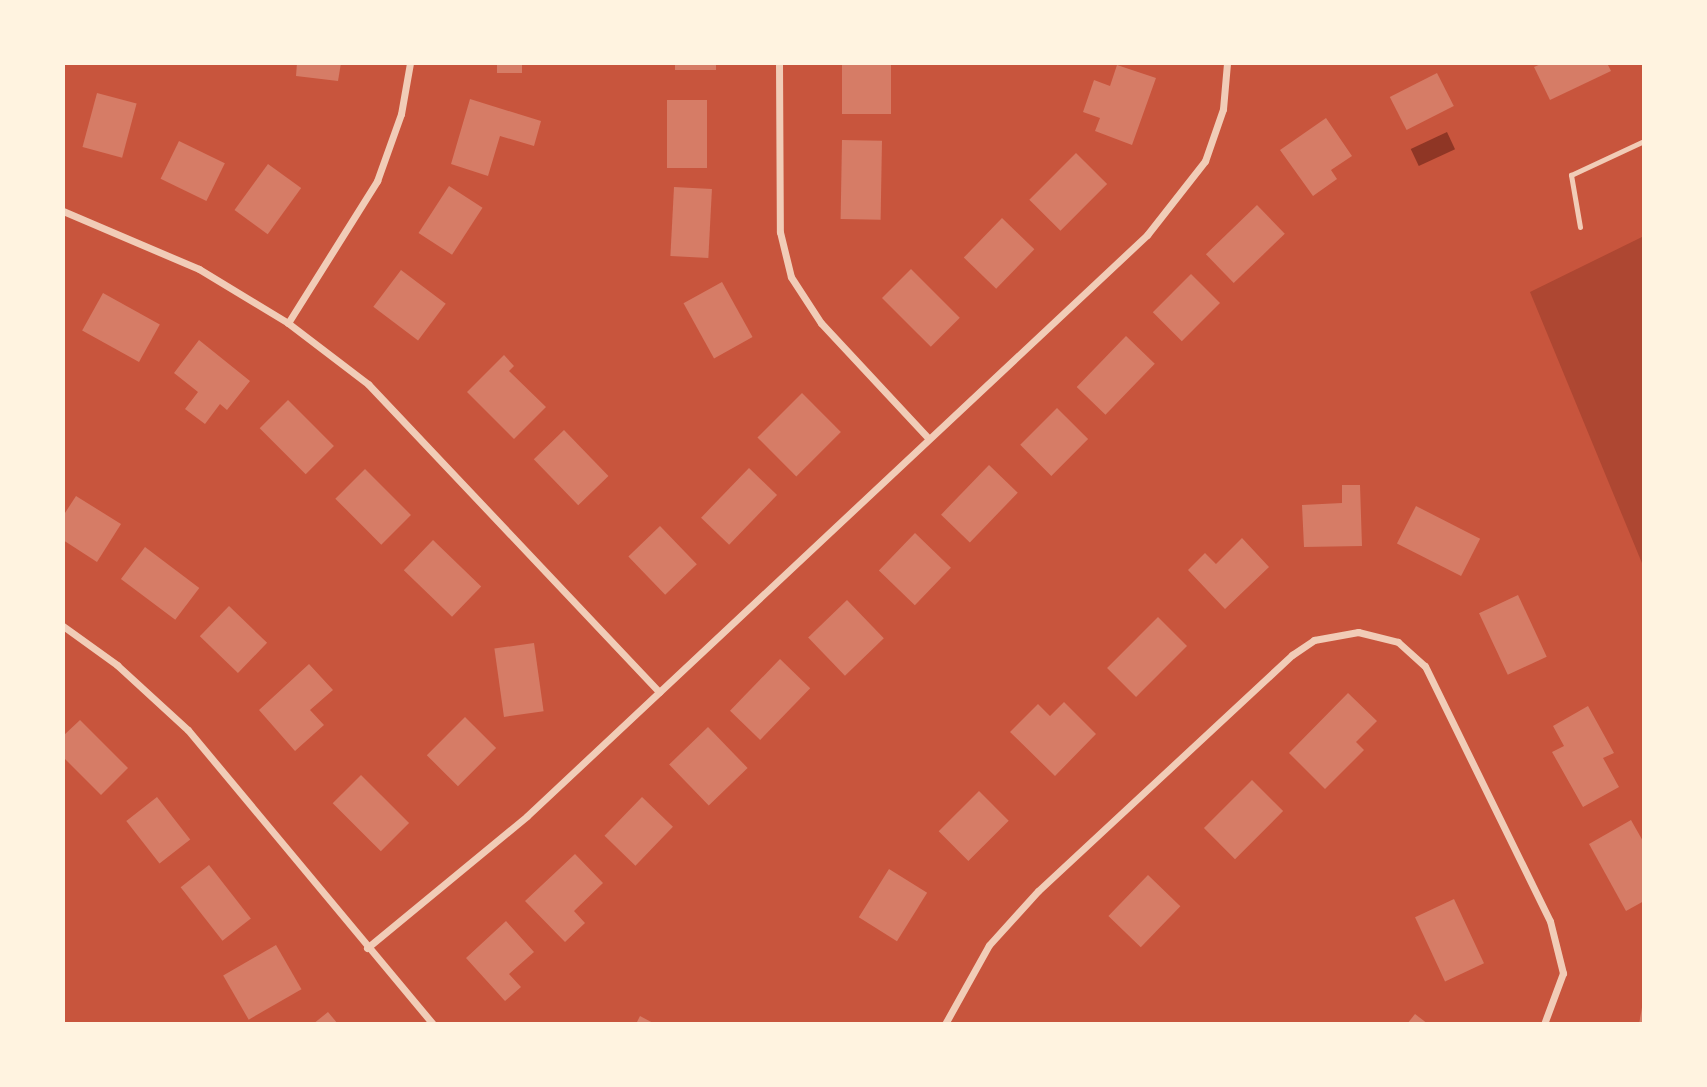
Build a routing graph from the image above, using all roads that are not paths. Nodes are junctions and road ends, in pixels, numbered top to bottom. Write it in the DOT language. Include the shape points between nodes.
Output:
graph roads {
  1 [pos="410,63"];
  2 [pos="779,63"];
  3 [pos="1227,63"];
  4 [pos="1644,141"];
  5 [pos="63,211"];
  6 [pos="1580,227"];
  7 [pos="288,323"];
  8 [pos="929,439"];
  9 [pos="63,626"];
  10 [pos="659,692"];
  11 [pos="367,948"];
  12 [pos="433,1024"];
  13 [pos="945,1024"];
  14 [pos="1544,1024"];
  1 -- 7 [label="street" via="401,114 377,181"];
  2 -- 8 [label="street" via="780,232 791,277 821,323"];
  3 -- 8 [label="street" via="1223,109 1194,181 1147,235"];
  4 -- 6 [label="lane" via="1571,175"];
  5 -- 7 [label="street" via="165,252"];
  7 -- 10 [label="street" via="368,384 426,439"];
  8 -- 10 [label="street"];
  9 -- 11 [label="street" via="135,680 188,730"];
  10 -- 11 [label="street" via="527,816"];
  11 -- 12 [label="street"];
  13 -- 14 [label="street" via="989,945 1038,891 1292,655 1314,640 1358,632 1398,642 1425,666 1550,921 1563,973"];
}
